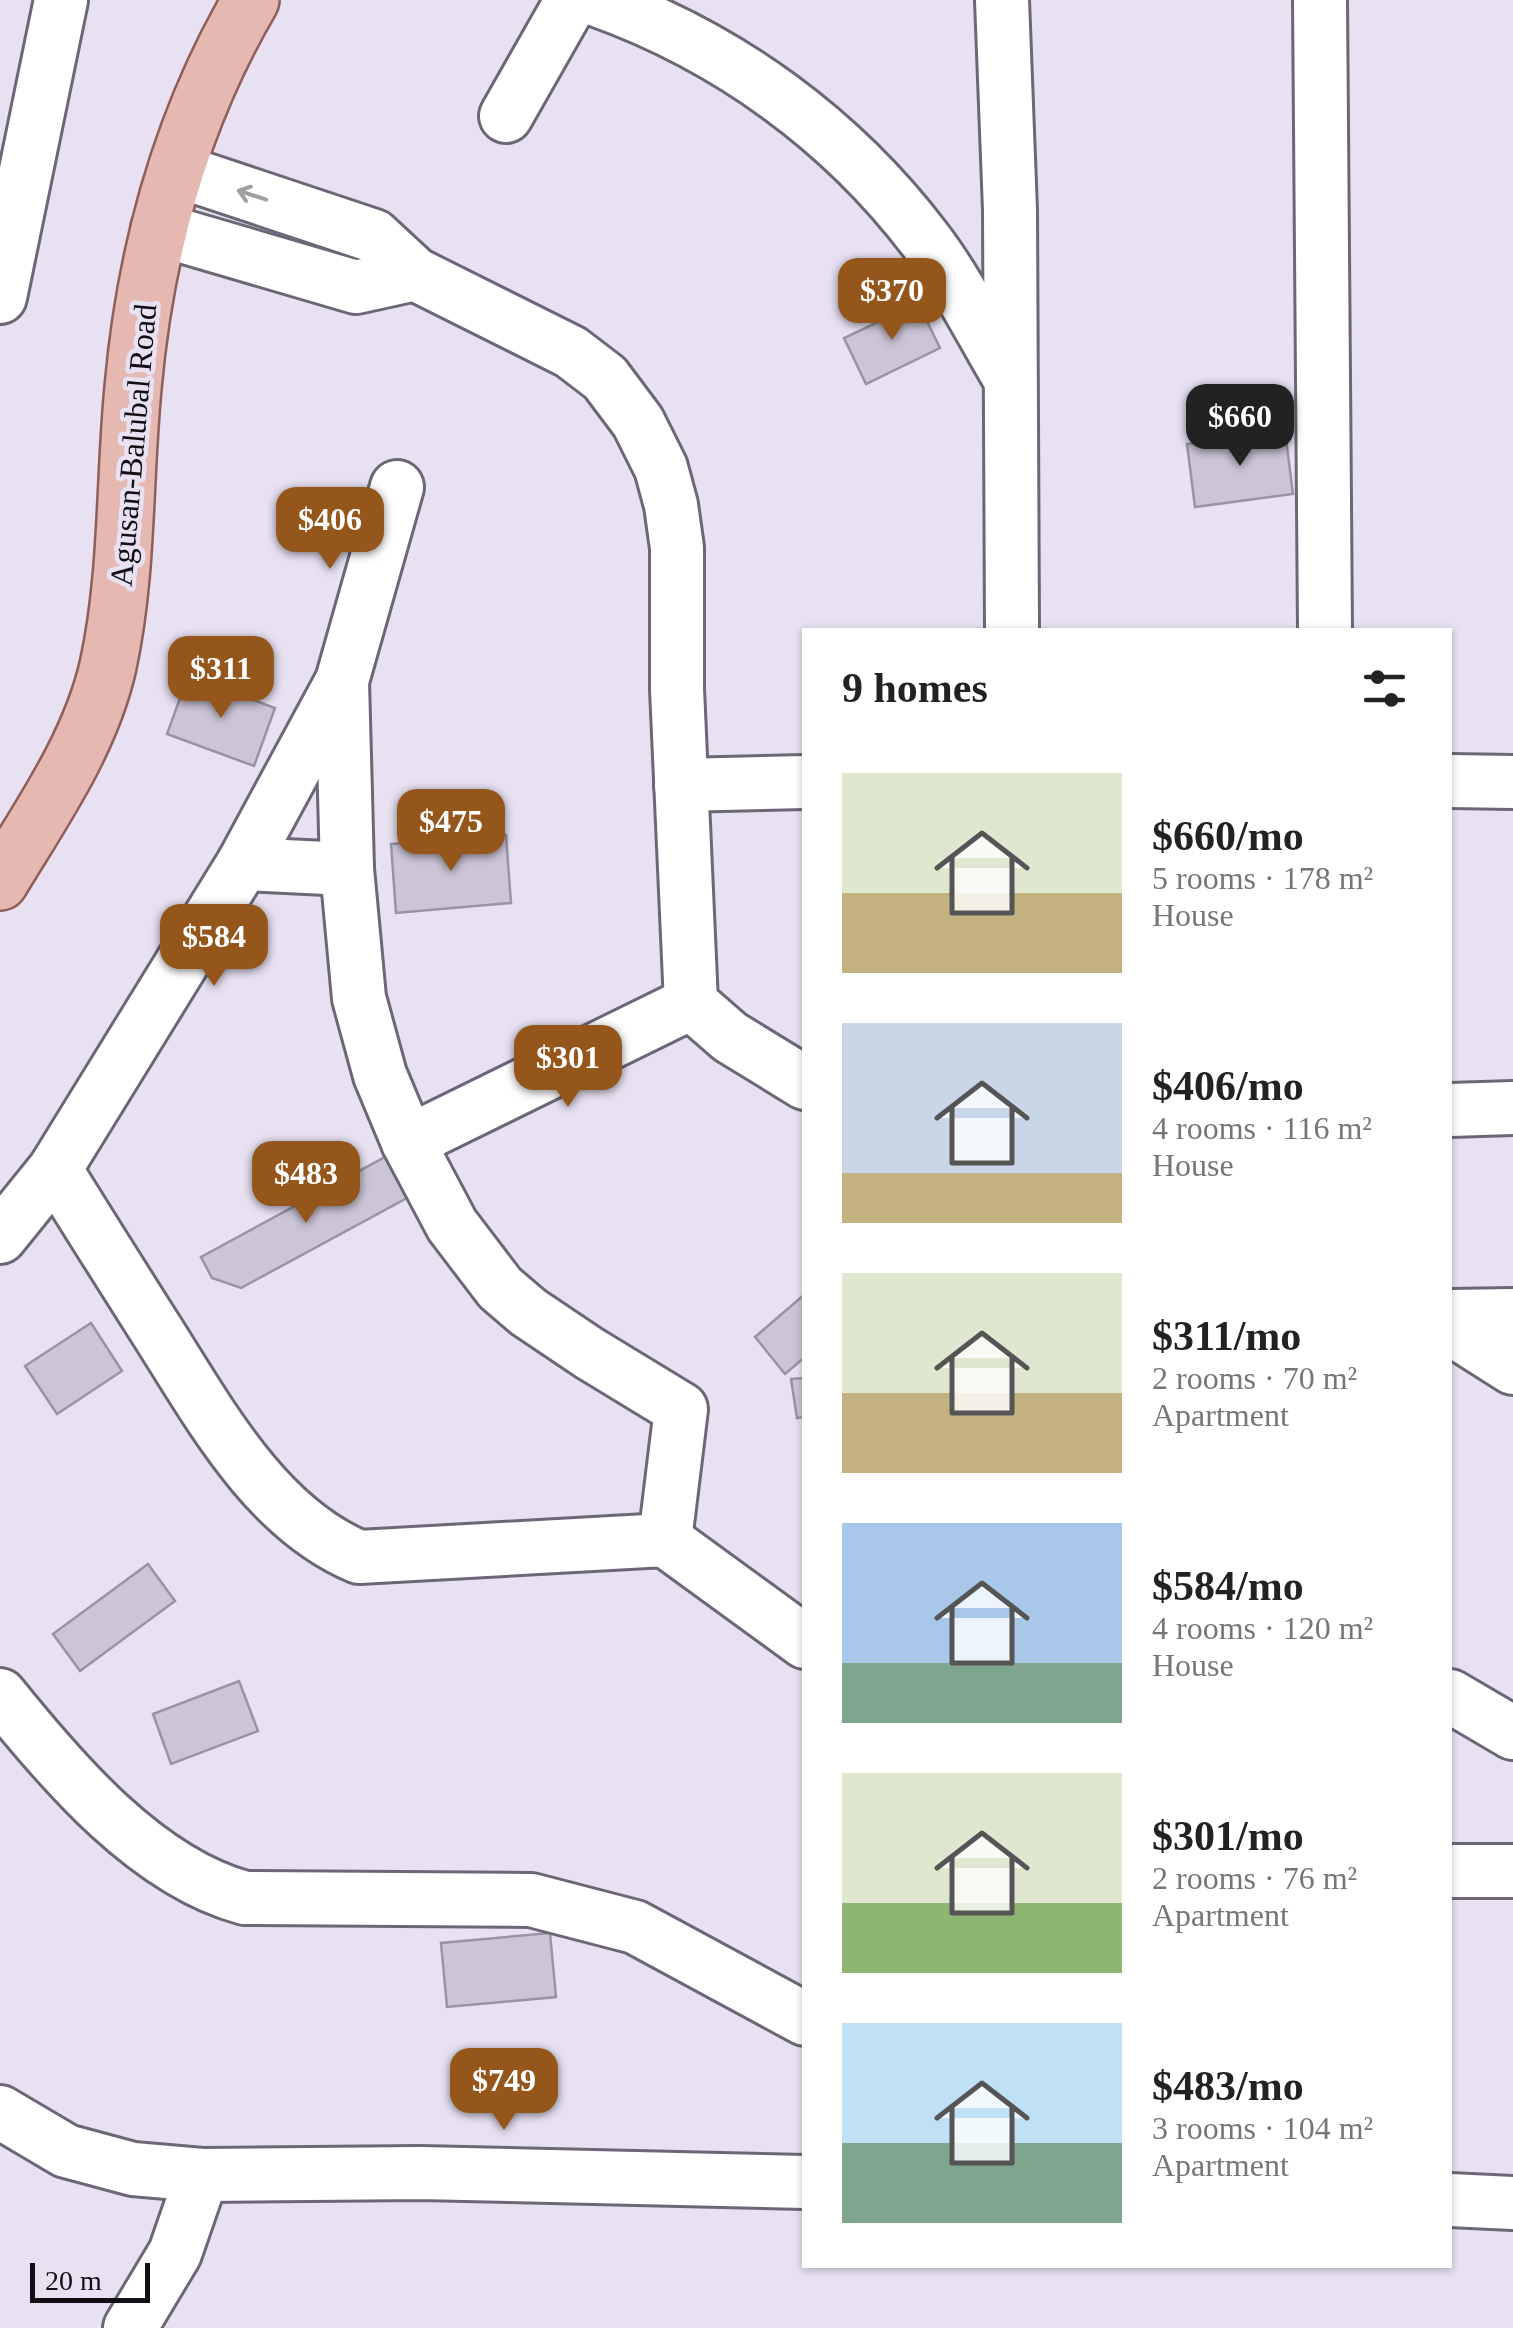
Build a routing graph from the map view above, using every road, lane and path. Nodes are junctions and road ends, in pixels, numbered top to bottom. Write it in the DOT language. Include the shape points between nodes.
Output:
graph roads {
  1 [pos="61,0"];
  2 [pos="251,0"];
  3 [pos="572,0"];
  4 [pos="597,0"];
  5 [pos="1002,0"];
  6 [pos="1320,0"];
  7 [pos="506,116"];
  8 [pos="176,170"];
  9 [pos="1010,210"];
  10 [pos="158,229"];
  11 [pos="928,244"];
  12 [pos="416,274"];
  13 [pos="0,298"];
  14 [pos="1011,380"];
  15 [pos="397,486"];
  16 [pos="1012,628"];
  17 [pos="1325,628"];
  18 [pos="342,681"];
  19 [pos="1452,780"];
  20 [pos="802,782"];
  21 [pos="1513,782"];
  22 [pos="681,785"];
  23 [pos="243,864"];
  24 [pos="347,868"];
  25 [pos="0,882"];
  26 [pos="691,1003"];
  27 [pos="802,1081"];
  28 [pos="1513,1108"];
  29 [pos="1452,1110"];
  30 [pos="408,1142"];
  31 [pos="54,1169"];
  32 [pos="0,1236"];
  33 [pos="1513,1315"];
  34 [pos="1452,1316"];
  35 [pos="1452,1329"];
  36 [pos="1513,1368"];
  37 [pos="665,1540"];
  38 [pos="802,1640"];
  39 [pos="0,1696"];
  40 [pos="1452,1697"];
  41 [pos="1513,1733"];
  42 [pos="1452,1871"];
  43 [pos="1513,1871"];
  44 [pos="802,2016"];
  45 [pos="0,2112"];
  46 [pos="202,2175"];
  47 [pos="802,2182"];
  48 [pos="1452,2200"];
  49 [pos="1513,2203"];
  50 [pos="130,2328"];
  1 -- 13 [label="street"];
  2 -- 8 [label="main road, Agusan-Balubal Road" via="209,80"];
  3 -- 7 [label="street"];
  4 -- 11 [label="street" via="692,41 798,109 846,150"];
  5 -- 9 [label="street"];
  6 -- 17 [label="street"];
  8 -- 10 [label="main road, Agusan-Balubal Road"];
  12 -- 8 [label="street, one-way" via="374,236"];
  9 -- 11 [label="street"];
  9 -- 14 [label="street"];
  10 -- 12 [label="street" via="356,287"];
  10 -- 25 [label="main road, Agusan-Balubal Road" via="138,342 120,598 107,668 75,754"];
  11 -- 14 [label="street"];
  12 -- 22 [label="street" via="572,352 605,378 638,422 661,468 677,548"];
  14 -- 16 [label="street"];
  15 -- 18 [label="street"];
  18 -- 23 [label="street"];
  18 -- 24 [label="street"];
  19 -- 21 [label="street"];
  20 -- 22 [label="street"];
  22 -- 26 [label="street"];
  23 -- 24 [label="street"];
  23 -- 31 [label="street"];
  24 -- 30 [label="street" via="359,998"];
  26 -- 27 [label="street"];
  26 -- 30 [label="street"];
  28 -- 29 [label="street"];
  30 -- 37 [label="street" via="452,1225 500,1288 588,1353 681,1409"];
  31 -- 32 [label="street"];
  31 -- 37 [label="street" via="257,1477 340,1548 359,1557"];
  33 -- 34 [label="street"];
  35 -- 36 [label="street"];
  37 -- 38 [label="street"];
  39 -- 44 [label="street" via="100,1805 157,1855 218,1891 245,1898 531,1900 635,1926"];
  40 -- 41 [label="street"];
  42 -- 43 [label="street"];
  45 -- 46 [label="street" via="66,2151 133,2170"];
  46 -- 47 [label="street"];
  46 -- 50 [label="street" via="175,2254"];
  48 -- 49 [label="street"];
}
